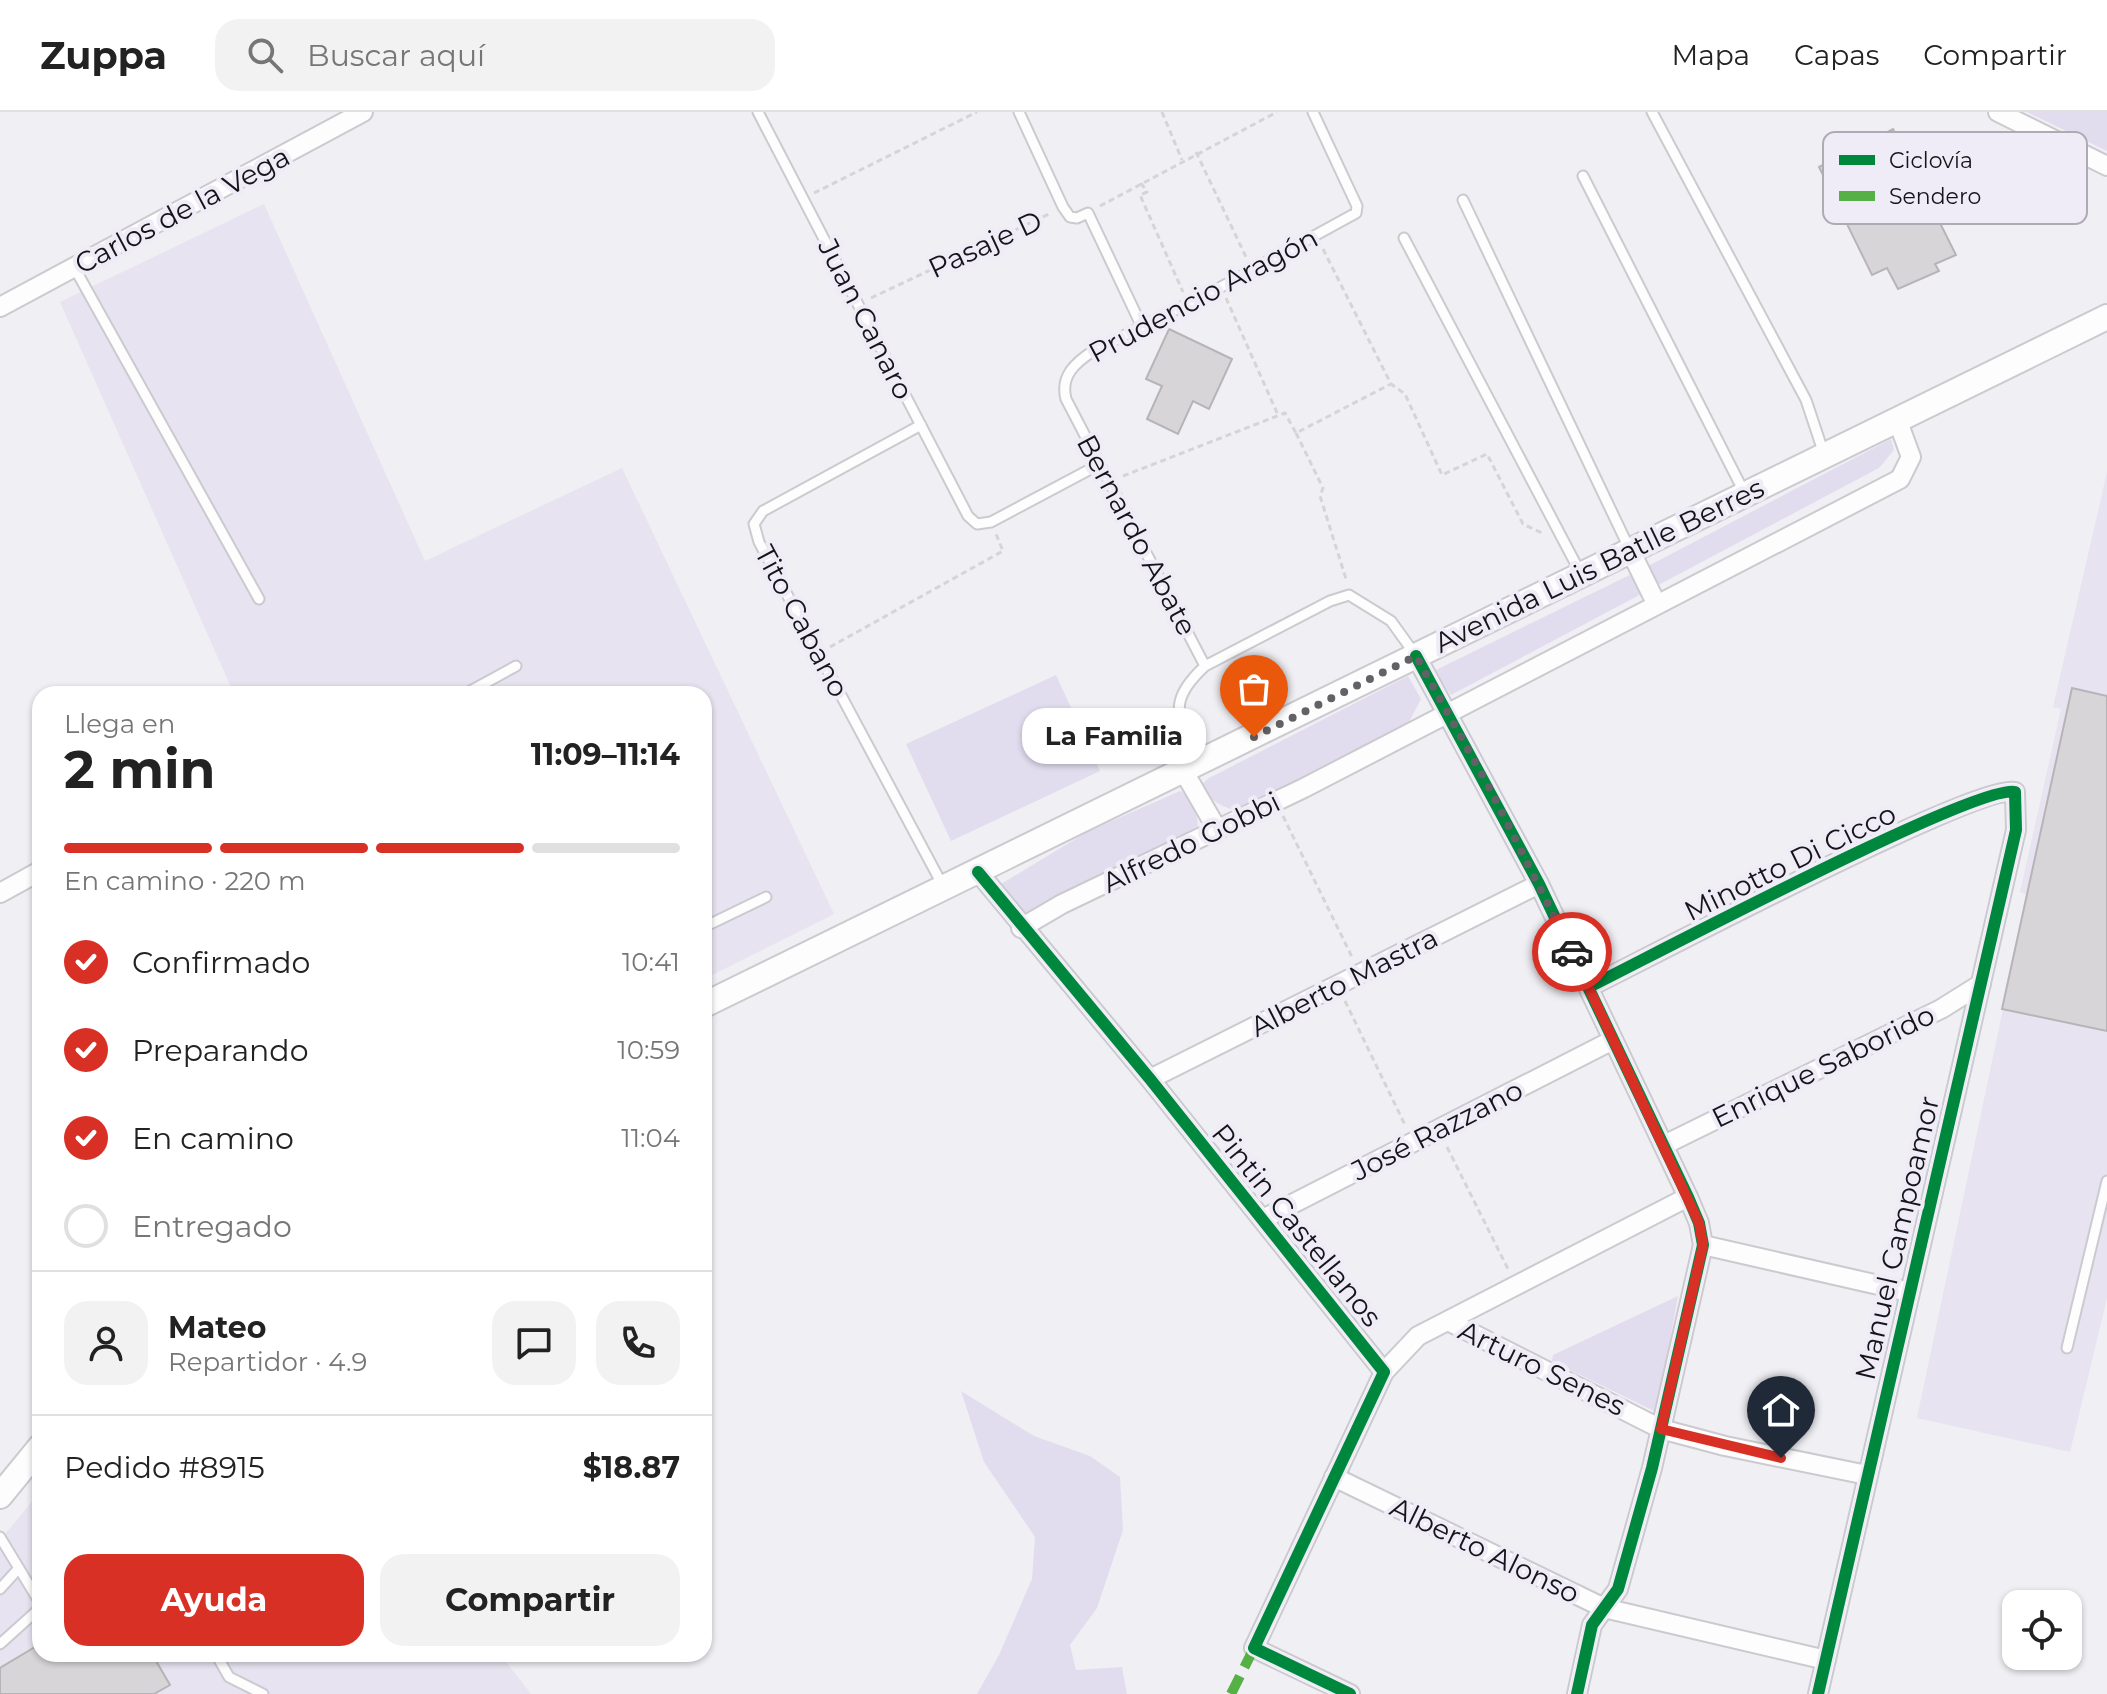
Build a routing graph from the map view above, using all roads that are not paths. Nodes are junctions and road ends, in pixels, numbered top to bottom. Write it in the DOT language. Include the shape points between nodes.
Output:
graph roads {
  1 [pos="363,112"];
  2 [pos="758,112"];
  3 [pos="1019,112"];
  4 [pos="1313,112"];
  5 [pos="1652,112"];
  6 [pos="1998,112"];
  7 [pos="2038,132"];
  8 [pos="2087,156"];
  9 [pos="2107,166"];
  10 [pos="1583,176"];
  11 [pos="1463,200"];
  12 [pos="1404,238"];
  13 [pos="74,267"];
  14 [pos="0,307"];
  15 [pos="2107,317"];
  16 [pos="1142,327"];
  17 [pos="1063,388"];
  18 [pos="1897,419"];
  19 [pos="921,425"];
  20 [pos="1824,454"];
  21 [pos="1100,464"];
  22 [pos="1745,494"];
  23 [pos="1630,550"];
  24 [pos="1581,574"];
  25 [pos="259,599"];
  26 [pos="1657,605"];
  27 [pos="1416,656"];
  28 [pos="516,666"];
  29 [pos="1205,666"];
  30 [pos="480,686"];
  31 [pos="1447,714"];
  32 [pos="1192,768"];
  33 [pos="2015,792"];
  34 [pos="1217,829"];
  35 [pos="978,872"];
  36 [pos="32,875"];
  37 [pos="1539,884"];
  38 [pos="945,889"];
  39 [pos="0,893"];
  40 [pos="766,897"];
  41 [pos="712,923"];
  42 [pos="1021,928"];
  43 [pos="1981,984"];
  44 [pos="1589,987"];
  45 [pos="712,1001"];
  46 [pos="1611,1041"];
  47 [pos="1150,1079"];
  48 [pos="1664,1145"];
  49 [pos="2107,1181"];
  50 [pos="1688,1197"];
  51 [pos="1263,1219"];
  52 [pos="1703,1245"];
  53 [pos="1909,1292"];
  54 [pos="1448,1321"];
  55 [pos="2067,1348"];
  56 [pos="1384,1372"];
  57 [pos="1661,1429"];
  58 [pos="32,1457"];
  59 [pos="1867,1475"];
  60 [pos="1334,1477"];
  61 [pos="0,1496"];
  62 [pos="0,1537"];
  63 [pos="19,1568"];
  64 [pos="0,1589"];
  65 [pos="32,1591"];
  66 [pos="1604,1608"];
  67 [pos="32,1613"];
  68 [pos="0,1644"];
  69 [pos="1826,1660"];
  70 [pos="221,1662"];
  71 [pos="263,1694"];
  72 [pos="1350,1694"];
  73 [pos="1577,1694"];
  74 [pos="1818,1694"];
  1 -- 13 [label="street, Carlos de la Vega"];
  2 -- 19 [label="lane, Juan Canaro"];
  3 -- 16 [label="lane, Pasaje D" via="1063,207 1070,217 1088,213"];
  4 -- 16 [label="lane, Prudencio Aragón" via="1356,213"];
  5 -- 20 [label="lane" via="1806,400"];
  6 -- 7 [label="street"];
  8 -- 9 [label="street"];
  10 -- 22 [label="lane"];
  11 -- 23 [label="lane"];
  12 -- 24 [label="lane"];
  13 -- 14 [label="street, Carlos de la Vega"];
  13 -- 25 [label="lane"];
  15 -- 18 [label="main road, Avenida Luis Batlle Berres"];
  16 -- 17 [label="lane, Prudencio Aragón" via="1076,362"];
  17 -- 21 [label="lane, Bernardo Abate"];
  18 -- 20 [label="main road, Avenida Luis Batlle Berres"];
  18 -- 26 [label="street, Alfredo Gobbi" via="1911,457 1900,479"];
  19 -- 21 [label="lane, Juan Canaro" via="977,524 991,522"];
  19 -- 38 [label="lane, Tito Cabano" via="763,511 754,524"];
  20 -- 22 [label="main road, Avenida Luis Batlle Berres"];
  21 -- 29 [label="lane, Bernardo Abate"];
  22 -- 23 [label="main road, Avenida Luis Batlle Berres"];
  23 -- 24 [label="main road, Avenida Luis Batlle Berres"];
  23 -- 26 [label="street"];
  24 -- 27 [label="main road, Avenida Luis Batlle Berres"];
  26 -- 31 [label="street, Alfredo Gobbi"];
  27 -- 29 [label="lane" via="1391,621 1349,595"];
  27 -- 31 [label="street"];
  27 -- 32 [label="main road, Avenida Luis Batlle Berres"];
  28 -- 30 [label="lane"];
  29 -- 32 [label="lane, Bernardo Abate" via="1184,686 1177,712"];
  31 -- 34 [label="street, Alfredo Gobbi"];
  31 -- 37 [label="street"];
  32 -- 34 [label="street"];
  32 -- 35 [label="main road, Avenida Luis Batlle Berres"];
  33 -- 43 [label="street, Manuel Campoamor" via="2016,830"];
  33 -- 44 [label="street, Minotto Di Cicco" via="2005,789 1952,811 1753,903"];
  34 -- 42 [label="street, Alfredo Gobbi"];
  35 -- 38 [label="main road, Avenida Luis Batlle Berres"];
  35 -- 42 [label="street, Pintin Castellanos"];
  36 -- 39 [label="street"];
  37 -- 44 [label="street"];
  37 -- 47 [label="street, Alberto Mastra"];
  38 -- 45 [label="main road, Avenida Luis Batlle Berres"];
  40 -- 41 [label="lane"];
  42 -- 47 [label="street, Pintin Castellanos"];
  43 -- 48 [label="street, Enrique Saborido" via="1941,1009"];
  43 -- 53 [label="street, Manuel Campoamor"];
  44 -- 46 [label="street"];
  46 -- 48 [label="street"];
  46 -- 51 [label="street, José Razzano"];
  47 -- 51 [label="street, Pintin Castellanos"];
  48 -- 50 [label="street"];
  49 -- 55 [label="lane"];
  50 -- 52 [label="street"];
  50 -- 54 [label="street"];
  51 -- 56 [label="street, Pintin Castellanos"];
  52 -- 53 [label="street"];
  52 -- 57 [label="street"];
  53 -- 59 [label="street, Manuel Campoamor"];
  54 -- 56 [label="street" via="1418,1336"];
  54 -- 57 [label="street, Arturo Senes"];
  56 -- 60 [label="street"];
  57 -- 59 [label="street, Arturo Senes"];
  57 -- 66 [label="street" via="1618,1589"];
  58 -- 61 [label="main road"];
  59 -- 69 [label="street, Manuel Campoamor"];
  60 -- 66 [label="street, Alberto Alonso"];
  60 -- 72 [label="street" via="1254,1648"];
  62 -- 63 [label="lane"];
  63 -- 64 [label="lane"];
  63 -- 65 [label="lane"];
  66 -- 69 [label="street, Alberto Alonso"];
  66 -- 73 [label="street" via="1592,1625"];
  67 -- 68 [label="lane"];
  69 -- 74 [label="street, Manuel Campoamor"];
  70 -- 71 [label="lane" via="229,1677"];
}
